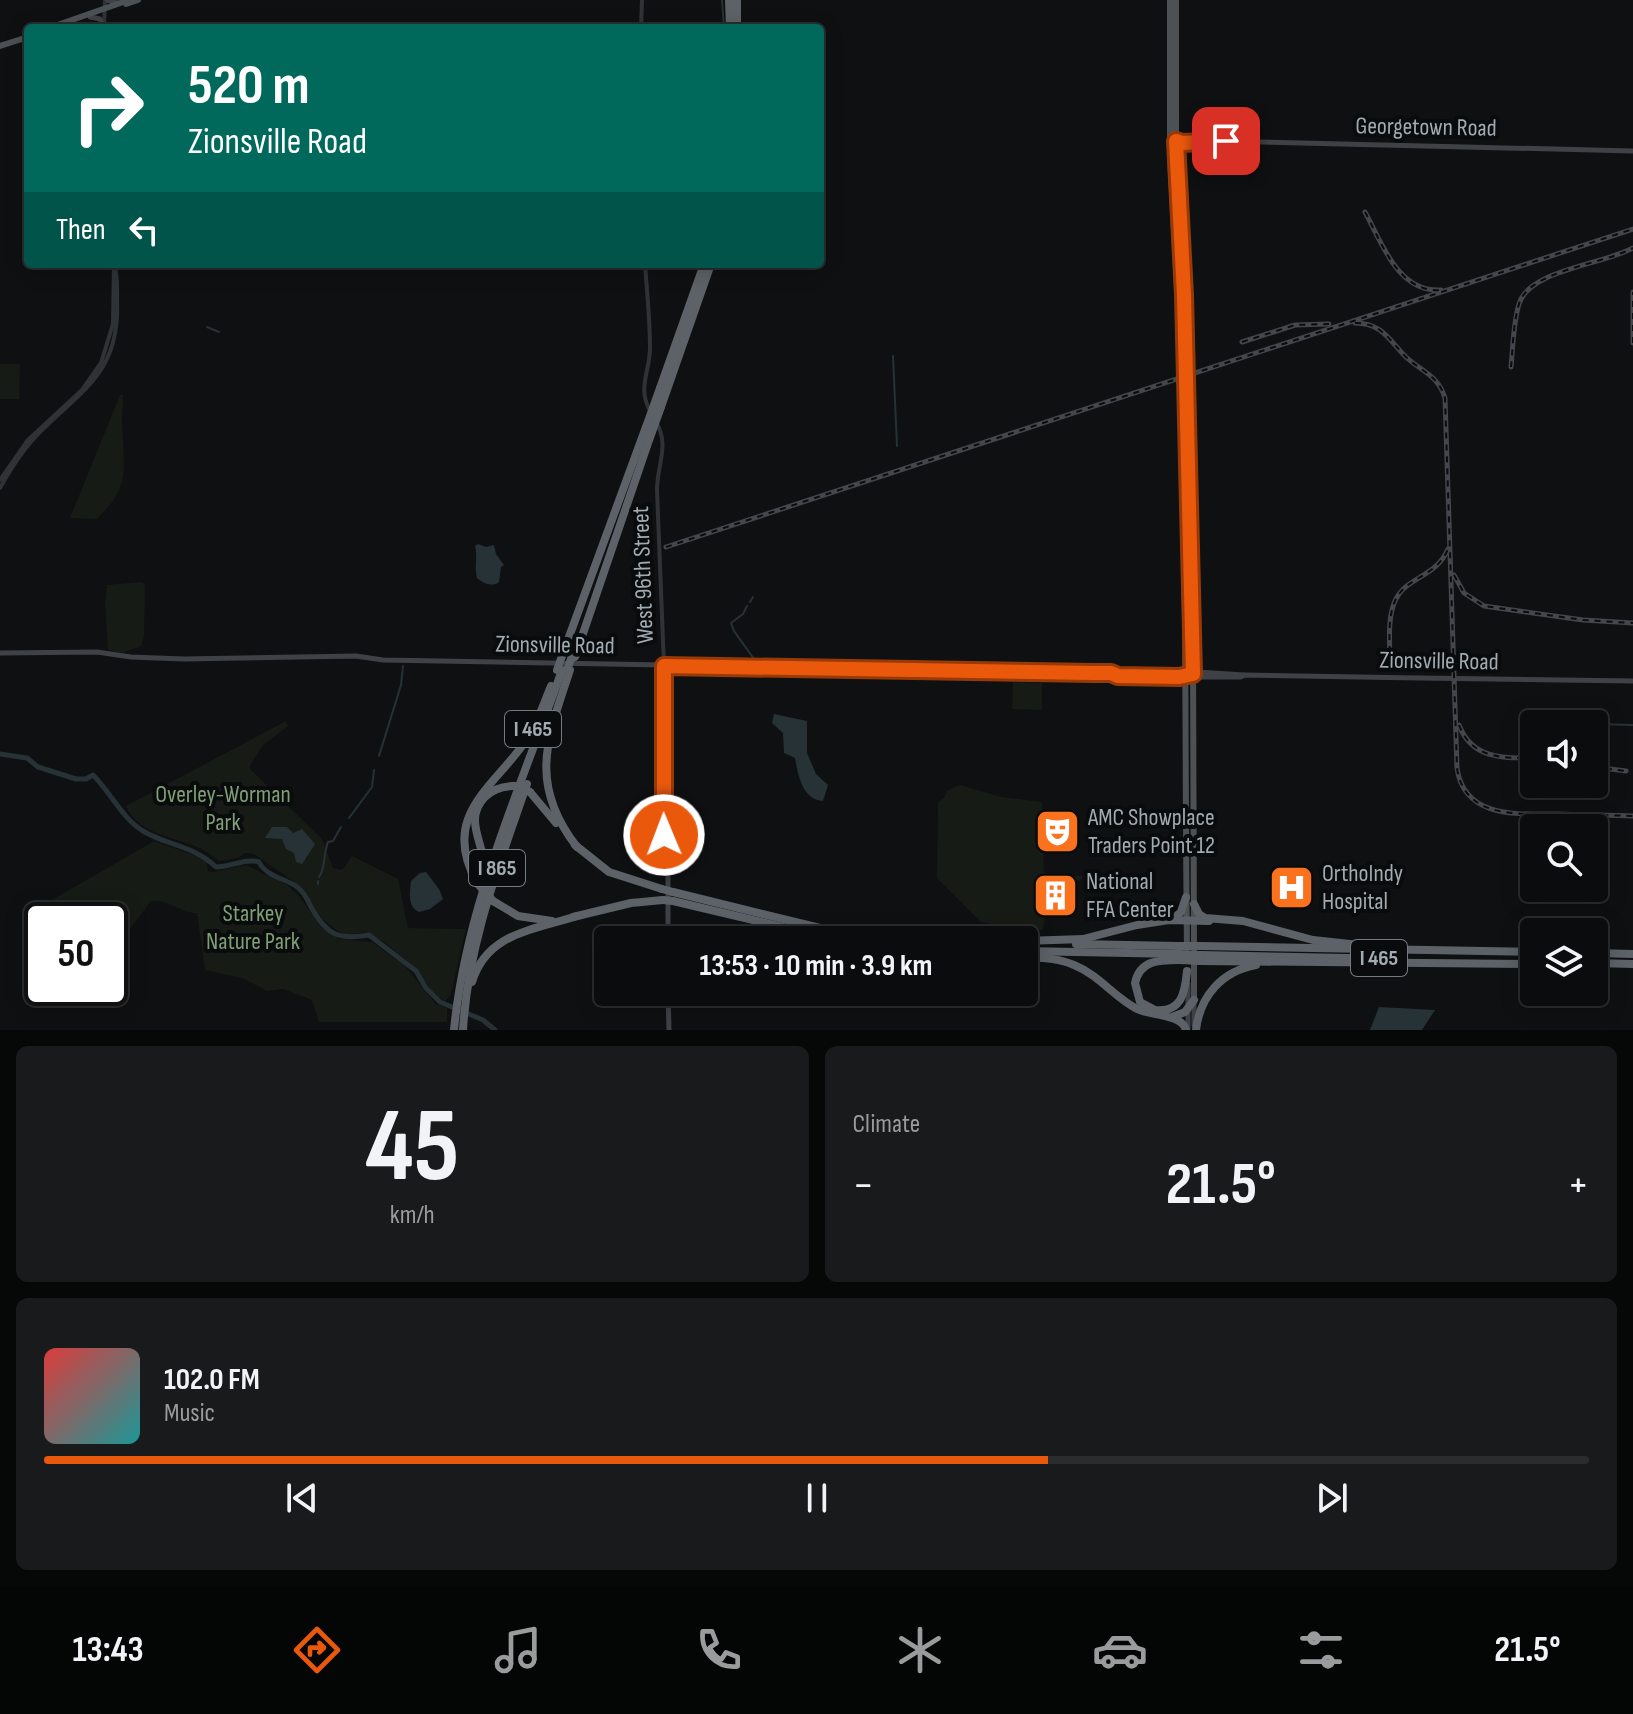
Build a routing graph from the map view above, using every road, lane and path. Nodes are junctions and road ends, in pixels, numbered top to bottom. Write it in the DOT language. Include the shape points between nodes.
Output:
graph roads {
  1 [pos="129,0"];
  2 [pos="138,0"];
  3 [pos="642,0"];
  4 [pos="729,0"];
  5 [pos="737,0"];
  6 [pos="1173,0"];
  7 [pos="105,5"];
  8 [pos="90,17"];
  9 [pos="59,24"];
  10 [pos="70,24"];
  11 [pos="102,24"];
  12 [pos="641,24"];
  13 [pos="730,24"];
  14 [pos="737,24"];
  15 [pos="24,38"];
  16 [pos="0,46"];
  17 [pos="1173,140"];
  18 [pos="1633,151"];
  19 [pos="114,268"];
  20 [pos="114,268"];
  21 [pos="645,268"];
  22 [pos="703,268"];
  23 [pos="710,268"];
  24 [pos="1177,268"];
  25 [pos="1184,286"];
  26 [pos="1183,358"];
  27 [pos="0,480"];
  28 [pos="0,488"];
  29 [pos="602,560"];
  30 [pos="596,578"];
  31 [pos="0,653"];
  32 [pos="569,657"];
  33 [pos="664,666"];
  34 [pos="564,670"];
  35 [pos="1156,670"];
  36 [pos="1111,673"];
  37 [pos="1192,674"];
  38 [pos="1142,676"];
  39 [pos="1633,681"];
  40 [pos="1186,740"];
  41 [pos="1193,771"];
  42 [pos="577,847"];
  43 [pos="673,896"];
  44 [pos="1186,897"];
  45 [pos="479,902"];
  46 [pos="1194,904"];
  47 [pos="577,916"];
  48 [pos="1225,919"];
  49 [pos="1169,920"];
  50 [pos="1190,920"];
  51 [pos="668,926"];
  52 [pos="785,926"];
  53 [pos="811,926"];
  54 [pos="1038,941"];
  55 [pos="1038,943"];
  56 [pos="1425,950"];
  57 [pos="1520,952"];
  58 [pos="1608,953"];
  59 [pos="1038,954"];
  60 [pos="1179,954"];
  61 [pos="1201,954"];
  62 [pos="1633,954"];
  63 [pos="1038,957"];
  64 [pos="1296,963"];
  65 [pos="1520,963"];
  66 [pos="1520,963"];
  67 [pos="1608,963"];
  68 [pos="1633,964"];
  69 [pos="1187,971"];
  70 [pos="464,999"];
  71 [pos="1194,1000"];
  72 [pos="668,1006"];
  73 [pos="1188,1010"];
  74 [pos="1163,1017"];
  75 [pos="460,1029"];
  76 [pos="669,1030"];
  77 [pos="1191,1030"];
  1 -- 7 [label="main road"];
  2 -- 7 [label="main road"];
  3 -- 12 [label="street"];
  4 -- 13 [label="highway"];
  5 -- 14 [label="highway"];
  6 -- 17 [label="main road"];
  7 -- 8 [label="main road"];
  7 -- 9 [label="main road"];
  8 -- 10 [label="main road"];
  8 -- 11 [label="main road"];
  15 -- 16 [label="main road"];
  17 -- 18 [label="main road, Georgetown Road"];
  17 -- 24 [label="main road"];
  17 -- 25 [label="main road"];
  19 -- 27 [label="street" via="113,324 101,363 82,390 28,440"];
  20 -- 28 [label="street" via="117,323 103,366 83,394 31,442"];
  21 -- 33 [label="street, West 96th Street" via="650,354 643,393 665,443 657,477"];
  22 -- 29 [label="highway, I 865, bridge"];
  23 -- 29 [label="highway, bridge"];
  24 -- 25 [label="main road"];
  24 -- 26 [label="main road"];
  25 -- 26 [label="main road"];
  26 -- 37 [label="main road, bridge"];
  29 -- 30 [label="highway, I 865"];
  30 -- 32 [label="highway, I 865"];
  30 -- 32 [label="highway" via="596,591"];
  31 -- 33 [label="main road, Zionsville Road"];
  32 -- 34 [label="highway, I 865, bridge"];
  33 -- 36 [label="main road, Zionsville Road"];
  33 -- 51 [label="main road, West 96th Street"];
  34 -- 42 [label="highway, I 465" via="545,765 552,805"];
  34 -- 45 [label="highway, I 865"];
  34 -- 47 [label="highway, I 465, bridge" via="525,741 471,810 466,845 477,883 506,910 531,920"];
  34 -- 70 [label="highway, I 865" via="487,900"];
  35 -- 36 [label="main road, Zionsville Road"];
  35 -- 37 [label="main road, Zionsville Road"];
  35 -- 38 [label="main road"];
  36 -- 38 [label="main road, Zionsville Road"];
  37 -- 38 [label="main road, Zionsville Road"];
  37 -- 39 [label="main road, Zionsville Road"];
  37 -- 40 [label="main road"];
  37 -- 41 [label="main road"];
  40 -- 41 [label="main road"];
  40 -- 44 [label="main road"];
  41 -- 46 [label="main road"];
  42 -- 43 [label="highway, I 465, bridge" via="615,875"];
  42 -- 45 [label="highway, bridge" via="530,792 514,786 489,793 476,812 486,868"];
  43 -- 47 [label="highway, I 465, bridge"];
  43 -- 52 [label="highway, I 465"];
  43 -- 53 [label="highway, I 465"];
  44 -- 49 [label="highway" via="1179,915"];
  44 -- 50 [label="main road"];
  45 -- 70 [label="highway, I 865" via="466,953"];
  46 -- 48 [label="highway" via="1203,917"];
  46 -- 50 [label="main road"];
  47 -- 70 [label="highway" via="498,943 478,968"];
  48 -- 50 [label="highway"];
  48 -- 56 [label="highway" via="1321,942"];
  49 -- 50 [label="highway"];
  49 -- 54 [label="highway" via="1092,937"];
  50 -- 69 [label="main road"];
  50 -- 71 [label="main road"];
  55 -- 60 [label="highway, I 465"];
  56 -- 57 [label="highway, I 465"];
  56 -- 61 [label="highway, I 465"];
  58 -- 62 [label="highway"];
  59 -- 60 [label="highway, I 465"];
  60 -- 61 [label="highway, I 465, bridge"];
  60 -- 69 [label="highway" via="1142,968 1135,983 1140,1002 1155,1010 1173,1007 1184,995"];
  61 -- 64 [label="highway"];
  61 -- 65 [label="highway, I 465"];
  63 -- 74 [label="highway" via="1091,973 1131,1006"];
  64 -- 66 [label="highway"];
  64 -- 77 [label="highway" via="1250,966 1224,978"];
  67 -- 68 [label="highway"];
  69 -- 73 [label="main road"];
  70 -- 75 [label="highway, I 865"];
  71 -- 73 [label="highway"];
  71 -- 77 [label="main road"];
  72 -- 76 [label="main road"];
  73 -- 74 [label="highway"];
  73 -- 77 [label="main road"];
  74 -- 77 [label="highway" via="1180,1020"];
}
